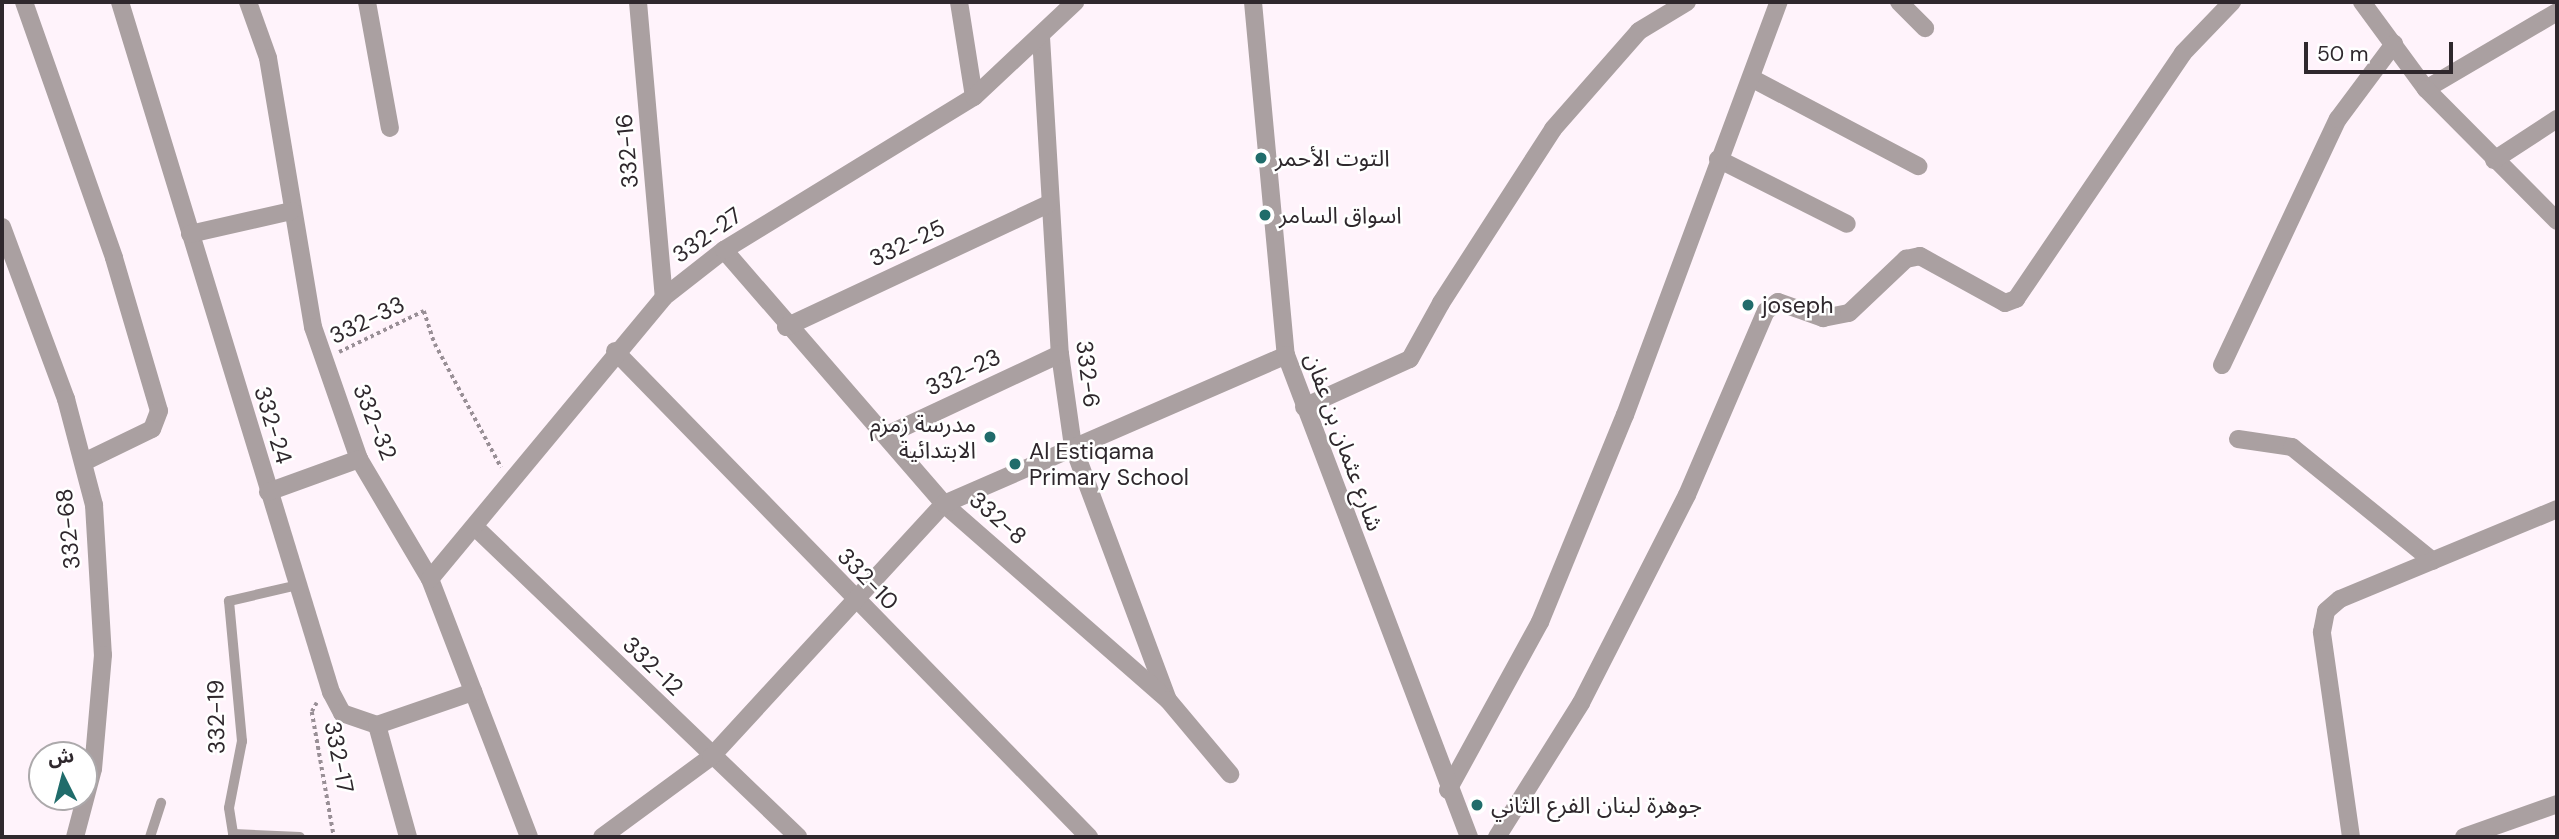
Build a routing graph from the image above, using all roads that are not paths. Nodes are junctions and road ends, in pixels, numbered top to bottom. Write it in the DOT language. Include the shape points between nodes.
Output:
graph roads {
  1 [pos="24,2"];
  2 [pos="120,2"];
  3 [pos="248,2"];
  4 [pos="367,2"];
  5 [pos="638,2"];
  6 [pos="959,2"];
  7 [pos="1074,2"];
  8 [pos="1253,2"];
  9 [pos="1687,2"];
  10 [pos="1779,2"];
  11 [pos="1899,2"];
  12 [pos="2231,2"];
  13 [pos="2362,2"];
  14 [pos="2557,12"];
  15 [pos="1925,28"];
  16 [pos="1041,37"];
  17 [pos="2394,44"];
  18 [pos="1753,79"];
  19 [pos="2426,89"];
  20 [pos="974,97"];
  21 [pos="2557,119"];
  22 [pos="390,128"];
  23 [pos="1718,159"];
  24 [pos="2494,159"];
  25 [pos="1918,166"];
  26 [pos="1048,204"];
  27 [pos="291,211"];
  28 [pos="2557,221"];
  29 [pos="1847,224"];
  30 [pos="2,227"];
  31 [pos="190,234"];
  32 [pos="724,250"];
  33 [pos="664,296"];
  34 [pos="786,327"];
  35 [pos="615,351"];
  36 [pos="1060,354"];
  37 [pos="1286,355"];
  38 [pos="2222,365"];
  39 [pos="1304,407"];
  40 [pos="887,435"];
  41 [pos="2238,439"];
  42 [pos="1073,446"];
  43 [pos="359,459"];
  44 [pos="83,462"];
  45 [pos="268,492"];
  46 [pos="944,504"];
  47 [pos="2557,509"];
  48 [pos="475,527"];
  49 [pos="2433,561"];
  50 [pos="430,579"];
  51 [pos="298,585"];
  52 [pos="856,602"];
  53 [pos="473,692"];
  54 [pos="1168,700"];
  55 [pos="377,725"];
  56 [pos="711,757"];
  57 [pos="1230,774"];
  58 [pos="1448,790"];
  59 [pos="160,803"];
  60 [pos="2557,804"];
  61 [pos="75,837"];
  62 [pos="150,837"];
  63 [pos="300,837"];
  64 [pos="408,837"];
  65 [pos="529,837"];
  66 [pos="602,837"];
  67 [pos="798,837"];
  68 [pos="1089,837"];
  69 [pos="1469,837"];
  70 [pos="1497,837"];
  71 [pos="2351,837"];
  72 [pos="2464,837"];
  1 -- 44 [label="street" via="114,258 159,411 152,429"];
  2 -- 31 [label="street, 332-24"];
  3 -- 27 [label="street, 332-32" via="268,58"];
  4 -- 22 [label="street"];
  5 -- 33 [label="street, 332-16"];
  6 -- 20 [label="street"];
  7 -- 16 [label="street, 332-27"];
  8 -- 37 [label="street, شارع عثمان بن عفان"];
  9 -- 39 [label="street" via="1639,31 1553,129 1410,359"];
  10 -- 18 [label="street"];
  11 -- 15 [label="street"];
  12 -- 70 [label="street" via="2183,53 2016,299 2005,303 1920,256 1906,259 1849,313 1823,318 1778,302 1766,311 1687,495 1581,703"];
  13 -- 17 [label="street"];
  14 -- 19 [label="street"];
  16 -- 20 [label="street, 332-27"];
  16 -- 26 [label="street, 332-6"];
  17 -- 19 [label="street"];
  17 -- 38 [label="street" via="2338,118"];
  18 -- 23 [label="street"];
  18 -- 25 [label="street"];
  19 -- 24 [label="street"];
  20 -- 32 [label="street, 332-27"];
  21 -- 24 [label="street"];
  23 -- 29 [label="street"];
  23 -- 58 [label="street" via="1625,415 1540,622"];
  24 -- 28 [label="street"];
  26 -- 34 [label="street, 332-25"];
  26 -- 36 [label="street, 332-6"];
  27 -- 31 [label="street"];
  27 -- 43 [label="street, 332-32" via="313,327"];
  30 -- 44 [label="street, 332-68" via="66,399"];
  31 -- 45 [label="street, 332-24"];
  32 -- 33 [label="street, 332-27"];
  32 -- 34 [label="street, 332-8"];
  33 -- 35 [label="street, 332-27"];
  34 -- 40 [label="street, 332-8"];
  35 -- 48 [label="street, 332-27"];
  35 -- 52 [label="street, 332-10"];
  36 -- 40 [label="street, 332-23"];
  36 -- 42 [label="street, 332-6"];
  37 -- 39 [label="street, شارع عثمان بن عفان"];
  37 -- 42 [label="street"];
  39 -- 58 [label="street, شارع عثمان بن عفان"];
  40 -- 46 [label="street, 332-8"];
  41 -- 49 [label="street" via="2292,447"];
  42 -- 46 [label="street"];
  42 -- 54 [label="street, 332-6"];
  43 -- 45 [label="street"];
  43 -- 50 [label="street, 332-32"];
  44 -- 61 [label="street, 332-68" via="94,505 103,655 93,769"];
  45 -- 51 [label="street, 332-24"];
  46 -- 52 [label="street"];
  46 -- 54 [label="street, 332-8"];
  47 -- 49 [label="street"];
  48 -- 50 [label="street, 332-27"];
  48 -- 56 [label="street, 332-12"];
  49 -- 71 [label="street" via="2340,599 2322,621"];
  50 -- 53 [label="street, 332-32"];
  51 -- 55 [label="street, 332-24" via="331,692 342,713"];
  51 -- 63 [label="lane, 332-19" via="229,601 242,741 229,808 233,834"];
  52 -- 56 [label="street"];
  52 -- 68 [label="street, 332-10"];
  53 -- 55 [label="street"];
  53 -- 65 [label="street, 332-32"];
  54 -- 57 [label="street, 332-8"];
  55 -- 64 [label="street"];
  56 -- 66 [label="street"];
  56 -- 67 [label="street, 332-12"];
  58 -- 69 [label="street, شارع عثمان بن عفان"];
  59 -- 62 [label="lane"];
  60 -- 72 [label="street"];
}
